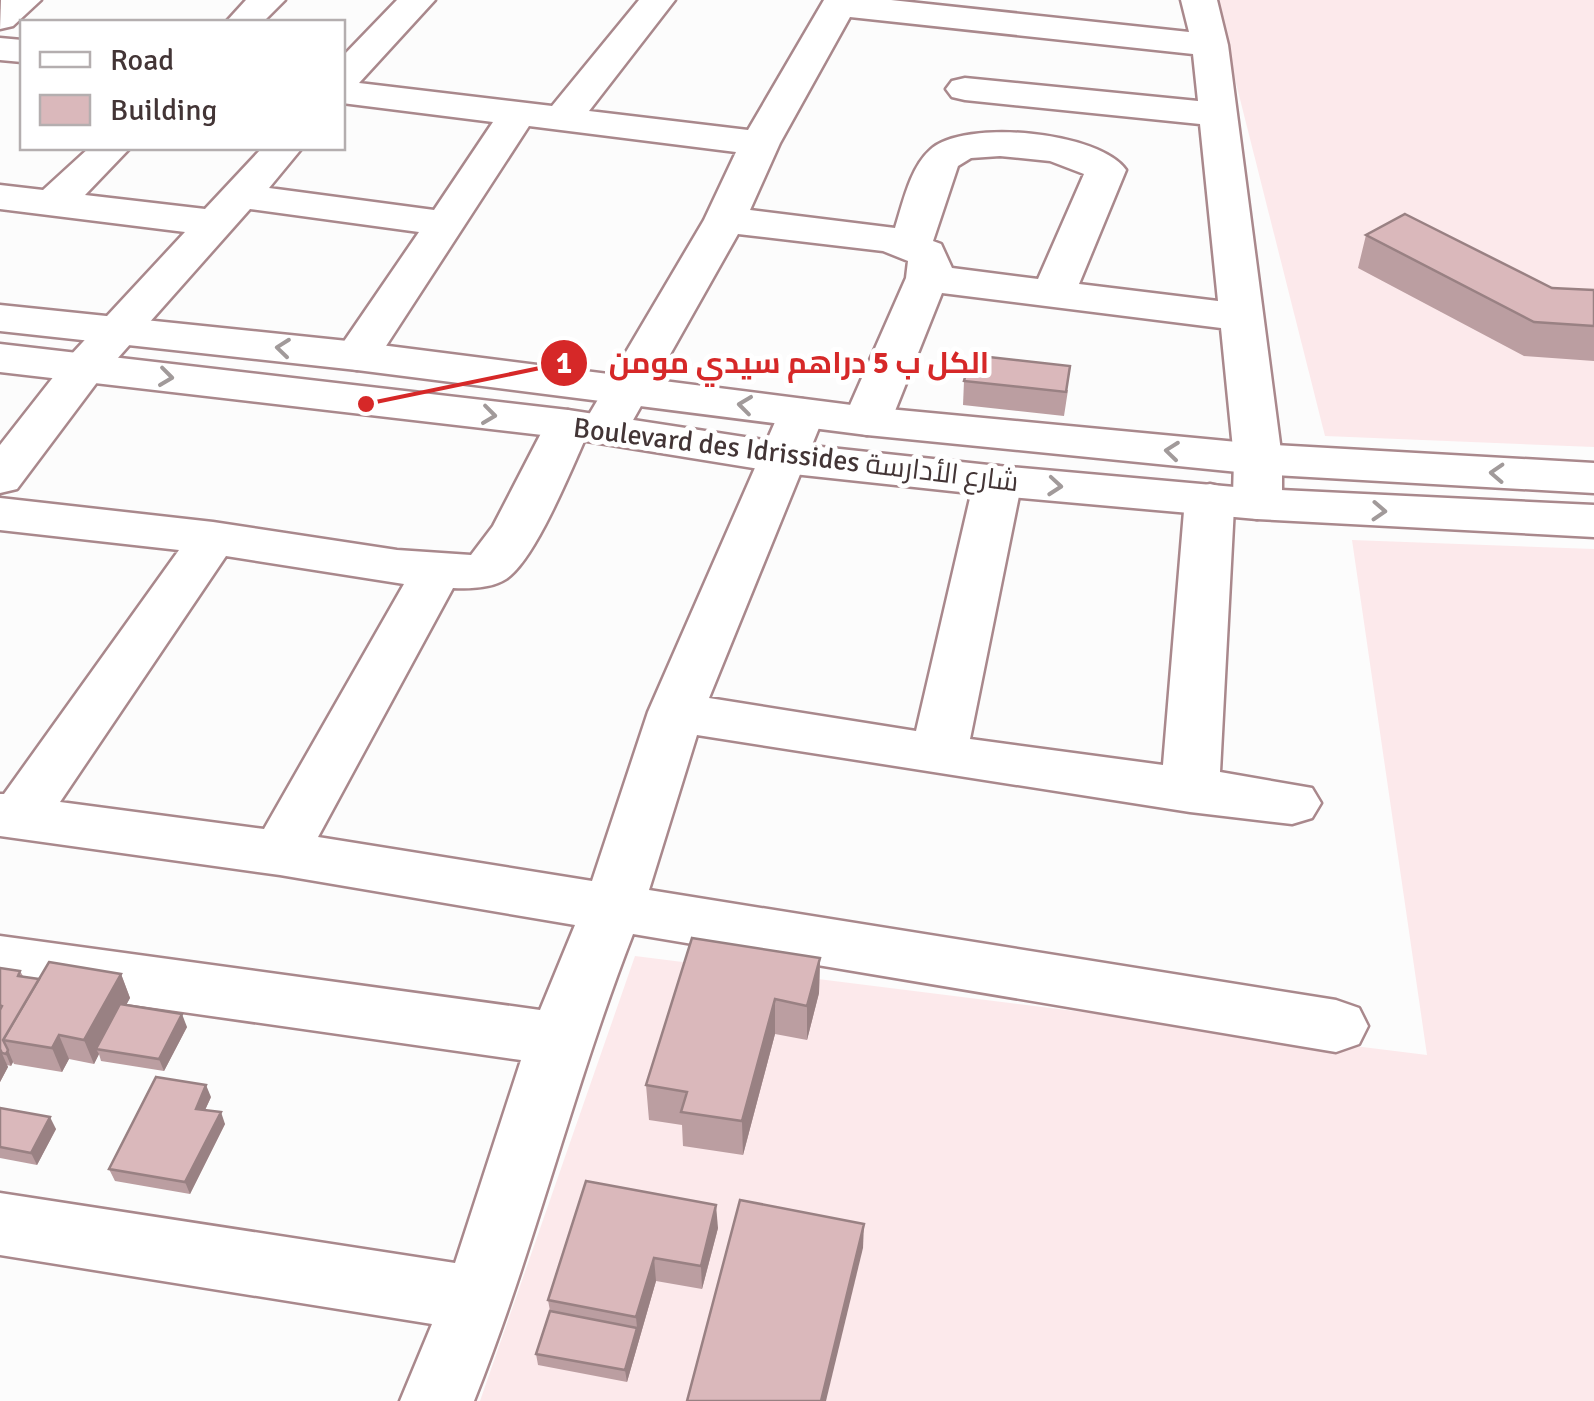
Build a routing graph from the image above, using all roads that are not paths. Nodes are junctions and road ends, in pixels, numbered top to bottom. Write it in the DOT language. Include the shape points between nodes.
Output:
graph roads {
  1 [pos="23,0"];
  2 [pos="267,0"];
  3 [pos="417,0"];
  4 [pos="658,0"];
  5 [pos="1200,0"];
  6 [pos="840,2"];
  7 [pos="950,8"];
  8 [pos="1088,16"];
  9 [pos="0,18"];
  10 [pos="245,20"];
  11 [pos="1210,46"];
  12 [pos="345,76"];
  13 [pos="965,89"];
  14 [pos="345,92"];
  15 [pos="518,114"];
  16 [pos="1215,114"];
  17 [pos="562,119"];
  18 [pos="760,143"];
  19 [pos="110,150"];
  20 [pos="281,150"];
  21 [pos="0,197"];
  22 [pos="52,203"];
  23 [pos="229,210"];
  24 [pos="725,220"];
  25 [pos="442,223"];
  26 [pos="919,262"];
  27 [pos="1053,294"];
  28 [pos="1240,317"];
  29 [pos="0,318"];
  30 [pos="118,330"];
  31 [pos="356,356"];
  32 [pos="0,358"];
  33 [pos="85,367"];
  34 [pos="600,414"];
  35 [pos="866,422"];
  36 [pos="793,435"];
  37 [pos="0,478"];
  38 [pos="1594,478"];
  39 [pos="998,481"];
  40 [pos="1242,488"];
  41 [pos="0,514"];
  42 [pos="1594,521"];
  43 [pos="212,538"];
  44 [pos="437,571"];
  45 [pos="676,712"];
  46 [pos="940,755"];
  47 [pos="1190,790"];
  48 [pos="1292,803"];
  49 [pos="9,816"];
  50 [pos="280,852"];
  51 [pos="614,905"];
  52 [pos="0,961"];
  53 [pos="1336,1026"];
  54 [pos="560,1039"];
  55 [pos="0,1224"];
  56 [pos="479,1298"];
  57 [pos="436,1401"];
  1 -- 9 [label="street"];
  2 -- 10 [label="street"];
  3 -- 12 [label="street"];
  4 -- 17 [label="street"];
  5 -- 11 [label="street"];
  6 -- 7 [label="street"];
  6 -- 18 [label="street"];
  7 -- 8 [label="street"];
  8 -- 11 [label="street"];
  11 -- 16 [label="street"];
  13 -- 16 [label="street"];
  14 -- 15 [label="street"];
  15 -- 17 [label="street"];
  15 -- 25 [label="street"];
  16 -- 28 [label="street"];
  17 -- 18 [label="street"];
  18 -- 24 [label="street"];
  19 -- 22 [label="street"];
  20 -- 23 [label="street"];
  21 -- 22 [label="street"];
  22 -- 23 [label="street"];
  23 -- 25 [label="street"];
  23 -- 30 [label="street"];
  24 -- 26 [label="street" via="891,240"];
  24 -- 34 [label="street"];
  25 -- 31 [label="street"];
  26 -- 27 [label="street"];
  26 -- 27 [label="street" via="942,160 964,146 992,142 1093,158 1106,170"];
  26 -- 35 [label="street"];
  27 -- 28 [label="street"];
  28 -- 40 [label="street"];
  29 -- 30 [label="street, Boulevard des Idrissides شارع الأدارسة"];
  31 -- 30 [label="street, Boulevard des Idrissides شارع الأدارسة, one-way"];
  30 -- 33 [label="street"];
  31 -- 34 [label="street, Boulevard des Idrissides شارع الأدارسة"];
  32 -- 33 [label="street, Boulevard des Idrissides شارع الأدارسة"];
  33 -- 34 [label="street, Boulevard des Idrissides شارع الأدارسة, one-way"];
  33 -- 37 [label="street"];
  34 -- 36 [label="street, Boulevard des Idrissides شارع الأدارسة"];
  34 -- 44 [label="street" via="497,562 484,570"];
  35 -- 36 [label="street, Boulevard des Idrissides شارع الأدارسة"];
  40 -- 35 [label="street, Boulevard des Idrissides شارع الأدارسة, one-way"];
  36 -- 39 [label="street, Boulevard des Idrissides شارع الأدارسة"];
  36 -- 45 [label="street"];
  38 -- 40 [label="street, Boulevard des Idrissides شارع الأدارسة, one-way"];
  39 -- 40 [label="street, Boulevard des Idrissides شارع الأدارسة, one-way"];
  39 -- 46 [label="street"];
  40 -- 42 [label="street, Boulevard des Idrissides شارع الأدارسة, one-way"];
  40 -- 47 [label="street"];
  41 -- 43 [label="street"];
  43 -- 44 [label="street"];
  43 -- 49 [label="street"];
  44 -- 50 [label="street"];
  45 -- 46 [label="street"];
  45 -- 51 [label="street"];
  46 -- 47 [label="street"];
  47 -- 48 [label="street"];
  49 -- 50 [label="street"];
  50 -- 51 [label="street"];
  51 -- 53 [label="street"];
  51 -- 54 [label="street"];
  52 -- 54 [label="street"];
  54 -- 56 [label="street"];
  55 -- 56 [label="street"];
  56 -- 57 [label="street"];
}
